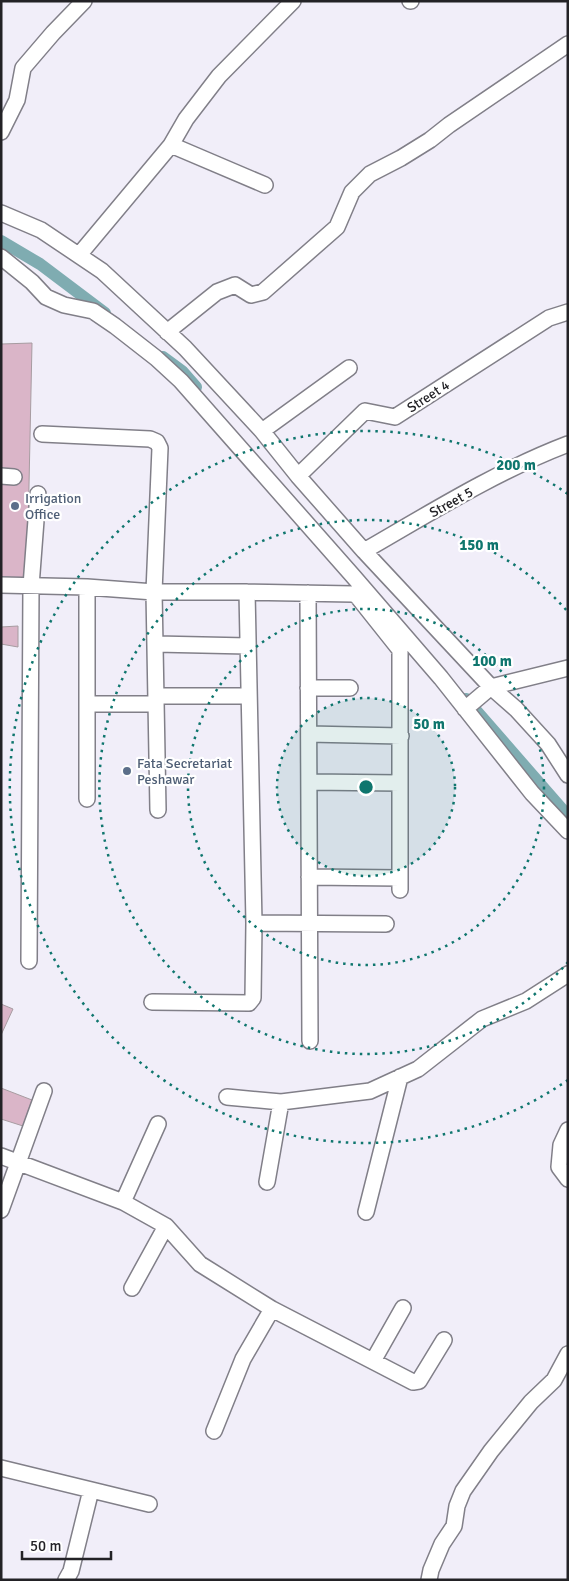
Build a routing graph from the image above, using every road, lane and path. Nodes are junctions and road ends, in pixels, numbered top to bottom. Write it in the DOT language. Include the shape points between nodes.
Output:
graph roads {
  1 [pos="84,1"];
  2 [pos="293,1"];
  3 [pos="568,44"];
  4 [pos="1,132"];
  5 [pos="171,145"];
  6 [pos="265,185"];
  7 [pos="1,213"];
  8 [pos="78,255"];
  9 [pos="1,257"];
  10 [pos="568,312"];
  11 [pos="167,332"];
  12 [pos="350,368"];
  13 [pos="262,431"];
  14 [pos="42,434"];
  15 [pos="568,444"];
  16 [pos="298,476"];
  17 [pos="38,494"];
  18 [pos="364,551"];
  19 [pos="1,584"];
  20 [pos="30,586"];
  21 [pos="87,587"];
  22 [pos="154,592"];
  23 [pos="247,592"];
  24 [pos="308,593"];
  25 [pos="156,644"];
  26 [pos="248,646"];
  27 [pos="568,668"];
  28 [pos="491,687"];
  29 [pos="308,688"];
  30 [pos="350,688"];
  31 [pos="249,696"];
  32 [pos="156,700"];
  33 [pos="87,704"];
  34 [pos="466,709"];
  35 [pos="309,734"];
  36 [pos="401,736"];
  37 [pos="568,775"];
  38 [pos="309,782"];
  39 [pos="400,783"];
  40 [pos="87,799"];
  41 [pos="158,810"];
  42 [pos="568,832"];
  43 [pos="310,877"];
  44 [pos="254,923"];
  45 [pos="310,924"];
  46 [pos="386,924"];
  47 [pos="29,961"];
  48 [pos="568,974"];
  49 [pos="152,1002"];
  50 [pos="310,1041"];
  51 [pos="400,1077"];
  52 [pos="44,1091"];
  53 [pos="227,1097"];
  54 [pos="281,1102"];
  55 [pos="158,1124"];
  56 [pos="568,1130"];
  57 [pos="1,1156"];
  58 [pos="18,1162"];
  59 [pos="568,1179"];
  60 [pos="266,1182"];
  61 [pos="122,1202"];
  62 [pos="1,1210"];
  63 [pos="366,1212"];
  64 [pos="166,1226"];
  65 [pos="132,1288"];
  66 [pos="403,1308"];
  67 [pos="272,1309"];
  68 [pos="444,1340"];
  69 [pos="568,1354"];
  70 [pos="373,1361"];
  71 [pos="214,1431"];
  72 [pos="1,1468"];
  73 [pos="91,1490"];
  74 [pos="149,1504"];
  75 [pos="66,1580"];
  76 [pos="429,1580"];
  1 -- 4 [label="street" via="23,68 17,100"];
  2 -- 5 [label="street" via="220,76 186,119"];
  3 -- 11 [label="street" via="430,140 370,174 352,192 337,228 263,292 251,295 235,285 217,292"];
  5 -- 6 [label="street"];
  5 -- 8 [label="street"];
  7 -- 8 [label="street" via="41,230"];
  8 -- 11 [label="street" via="102,271"];
  9 -- 34 [label="street" via="46,297 64,305 93,311 115,326 181,381"];
  10 -- 16 [label="street, Street 4" via="549,318 395,417 366,411"];
  11 -- 13 [label="street"];
  12 -- 13 [label="street"];
  13 -- 16 [label="street"];
  14 -- 22 [label="street" via="150,439 157,442 160,448"];
  15 -- 18 [label="street, Street 5" via="536,456"];
  16 -- 18 [label="street"];
  17 -- 20 [label="street"];
  18 -- 28 [label="street"];
  19 -- 20 [label="street"];
  20 -- 21 [label="street"];
  20 -- 47 [label="street"];
  21 -- 22 [label="street"];
  21 -- 33 [label="street"];
  22 -- 23 [label="street"];
  22 -- 25 [label="street"];
  23 -- 24 [label="street"];
  23 -- 26 [label="street"];
  24 -- 29 [label="street"];
  24 -- 36 [label="street" via="353,594 400,650"];
  25 -- 26 [label="street"];
  25 -- 32 [label="street"];
  26 -- 31 [label="street"];
  27 -- 28 [label="street"];
  28 -- 34 [label="street"];
  28 -- 37 [label="street" via="516,708 542,737"];
  29 -- 30 [label="street"];
  29 -- 35 [label="street"];
  31 -- 32 [label="street"];
  31 -- 44 [label="street"];
  32 -- 33 [label="street"];
  32 -- 41 [label="street"];
  33 -- 40 [label="street"];
  34 -- 42 [label="street" via="532,793"];
  35 -- 36 [label="street"];
  35 -- 38 [label="street"];
  36 -- 39 [label="street"];
  38 -- 39 [label="street"];
  38 -- 43 [label="street"];
  39 -- 43 [label="street" via="400,884"];
  43 -- 45 [label="street"];
  44 -- 45 [label="street"];
  44 -- 49 [label="street" via="251,1001"];
  45 -- 46 [label="street"];
  45 -- 50 [label="street"];
  48 -- 51 [label="street" via="526,1001 482,1019 418,1069"];
  51 -- 54 [label="street" via="370,1091"];
  51 -- 63 [label="street"];
  52 -- 58 [label="street"];
  53 -- 54 [label="street"];
  54 -- 60 [label="street"];
  55 -- 61 [label="street"];
  56 -- 59 [label="street" via="559,1166"];
  57 -- 58 [label="street"];
  58 -- 61 [label="street"];
  58 -- 62 [label="street"];
  61 -- 64 [label="street"];
  64 -- 65 [label="street"];
  64 -- 67 [label="street" via="200,1264"];
  66 -- 70 [label="street"];
  67 -- 70 [label="street"];
  67 -- 71 [label="street" via="243,1359"];
  68 -- 70 [label="street" via="419,1381 413,1382"];
  69 -- 76 [label="street" via="554,1380 531,1402 490,1452 463,1491 454,1526 442,1544"];
  72 -- 73 [label="street"];
  73 -- 74 [label="street"];
  73 -- 75 [label="street"];
}
